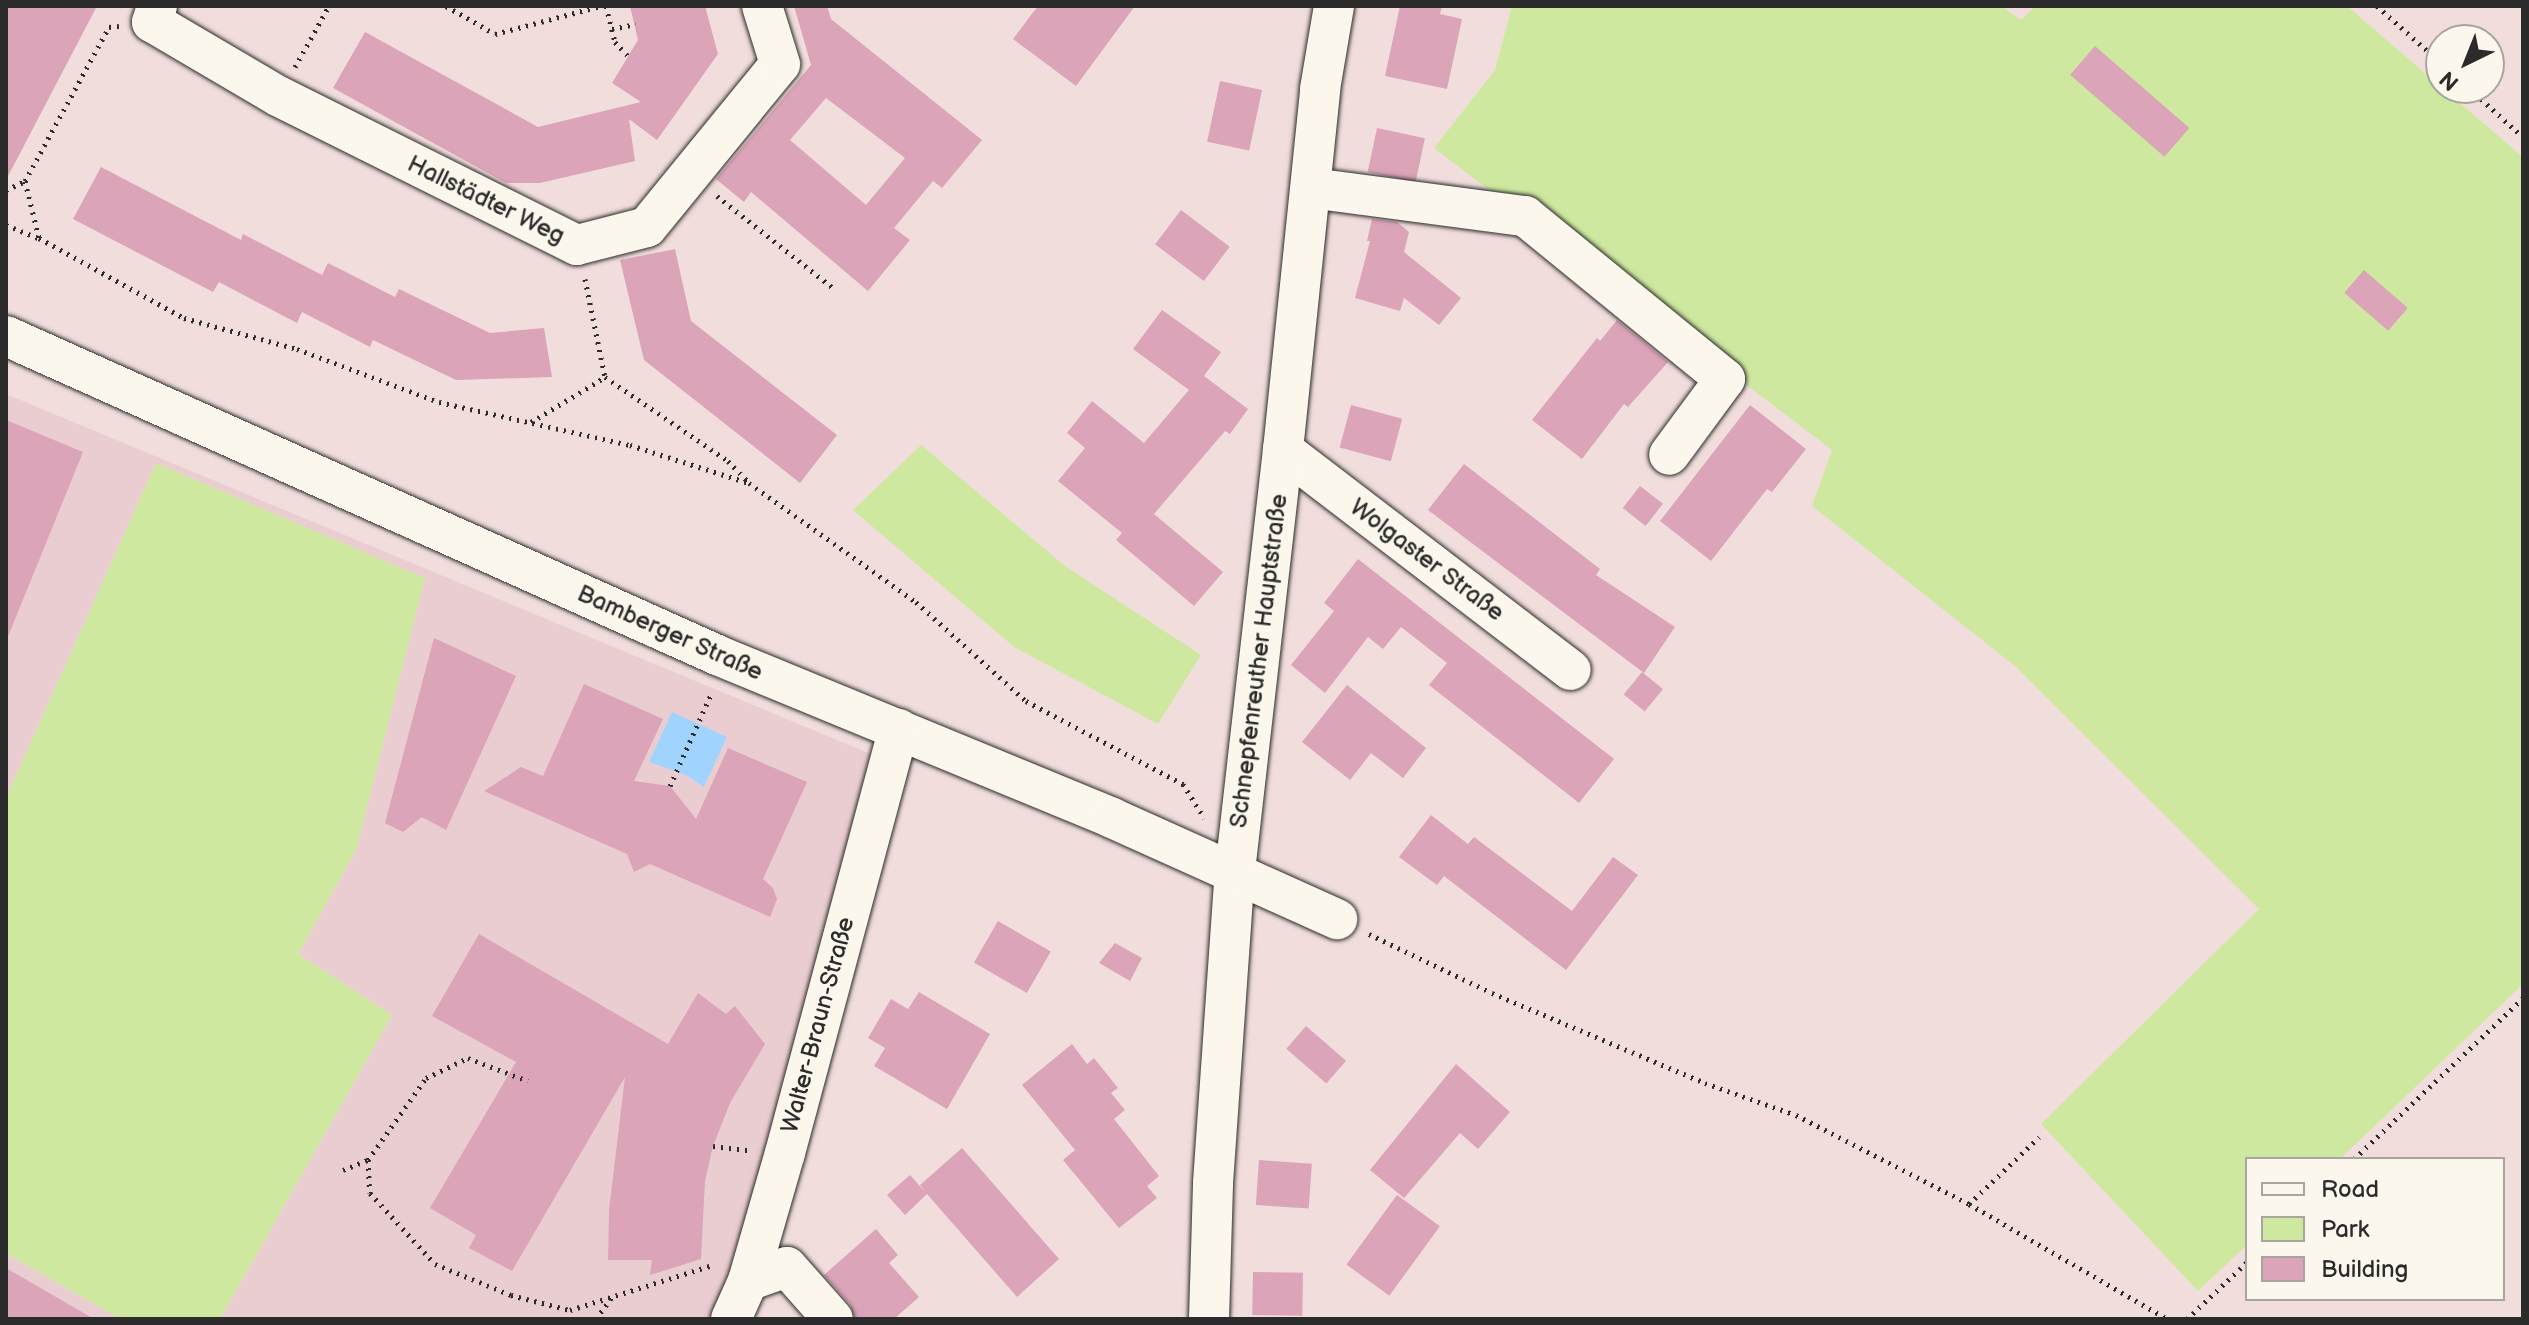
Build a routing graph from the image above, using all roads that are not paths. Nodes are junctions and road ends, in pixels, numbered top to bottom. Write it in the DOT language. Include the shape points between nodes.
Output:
graph roads {
  1 [pos="762,6"];
  2 [pos="1334,6"];
  3 [pos="154,14"];
  4 [pos="1311,188"];
  5 [pos="6,336"];
  6 [pos="1283,450"];
  7 [pos="1669,455"];
  8 [pos="1571,670"];
  9 [pos="899,729"];
  10 [pos="1235,871"];
  11 [pos="1337,919"];
  12 [pos="748,1281"];
  13 [pos="731,1319"];
  14 [pos="833,1319"];
  15 [pos="1209,1319"];
  1 -- 3 [label="street, Hallstädter Weg" via="780,64 647,227 577,245 278,96"];
  2 -- 4 [label="street, Schnepfenreuther Hauptstraße"];
  4 -- 6 [label="street, Schnepfenreuther Hauptstraße"];
  4 -- 7 [label="street" via="1525,216 1725,379"];
  5 -- 9 [label="street, Bamberger Straße" via="717,655"];
  6 -- 8 [label="street, Wolgaster Straße"];
  6 -- 10 [label="street, Schnepfenreuther Hauptstraße"];
  9 -- 10 [label="street, Bamberger Straße"];
  9 -- 12 [label="street, Walter-Braun-Straße"];
  10 -- 11 [label="street, Bamberger Straße"];
  10 -- 15 [label="street, Schnepfenreuther Hauptstraße"];
  12 -- 13 [label="street, Walter-Braun-Straße"];
  12 -- 14 [label="street" via="787,1267"];
}
